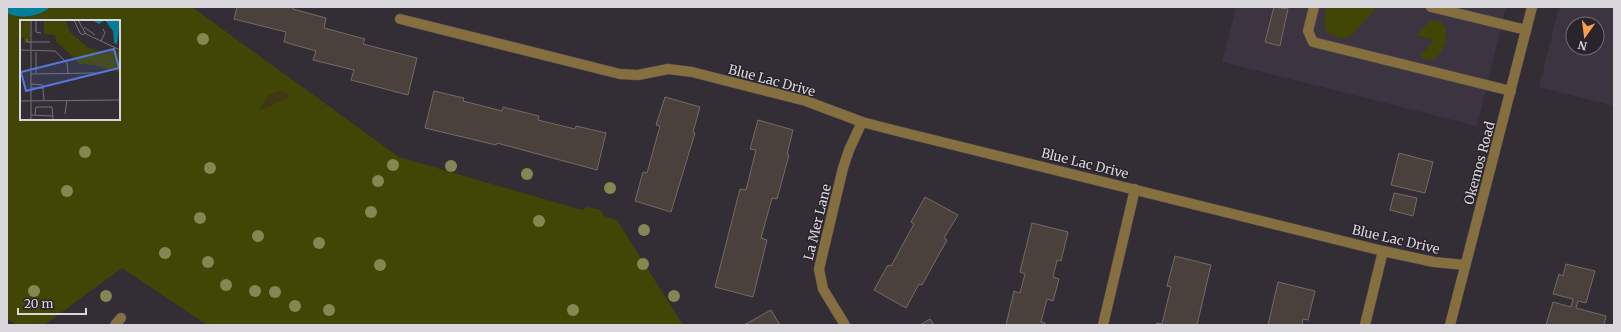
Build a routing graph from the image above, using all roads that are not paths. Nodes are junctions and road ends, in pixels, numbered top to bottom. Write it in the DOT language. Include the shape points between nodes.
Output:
graph roads {
  1 [pos="1314,7"];
  2 [pos="1431,7"];
  3 [pos="1532,7"];
  4 [pos="400,19"];
  5 [pos="1526,30"];
  6 [pos="1511,91"];
  7 [pos="862,122"];
  8 [pos="1135,189"];
  9 [pos="1383,251"];
  10 [pos="1465,265"];
  11 [pos="845,325"];
  12 [pos="1102,325"];
  13 [pos="1365,325"];
  14 [pos="1450,325"];
  1 -- 6 [label="street" via="1308,31 1313,42"];
  2 -- 5 [label="street"];
  3 -- 5 [label="street, Okemos Road"];
  4 -- 7 [label="street, Blue Lac Drive" via="620,74 638,75 668,69 692,72 806,101"];
  5 -- 6 [label="street, Okemos Road"];
  6 -- 10 [label="street, Okemos Road"];
  7 -- 8 [label="street, Blue Lac Drive"];
  7 -- 11 [label="street, La Mer Lane" via="843,168 819,269 824,289"];
  8 -- 9 [label="street, Blue Lac Drive"];
  8 -- 12 [label="street, Blue Lac Drive"];
  9 -- 10 [label="street, Blue Lac Drive" via="1434,262"];
  9 -- 13 [label="street"];
  10 -- 14 [label="street, Okemos Road"];
}
